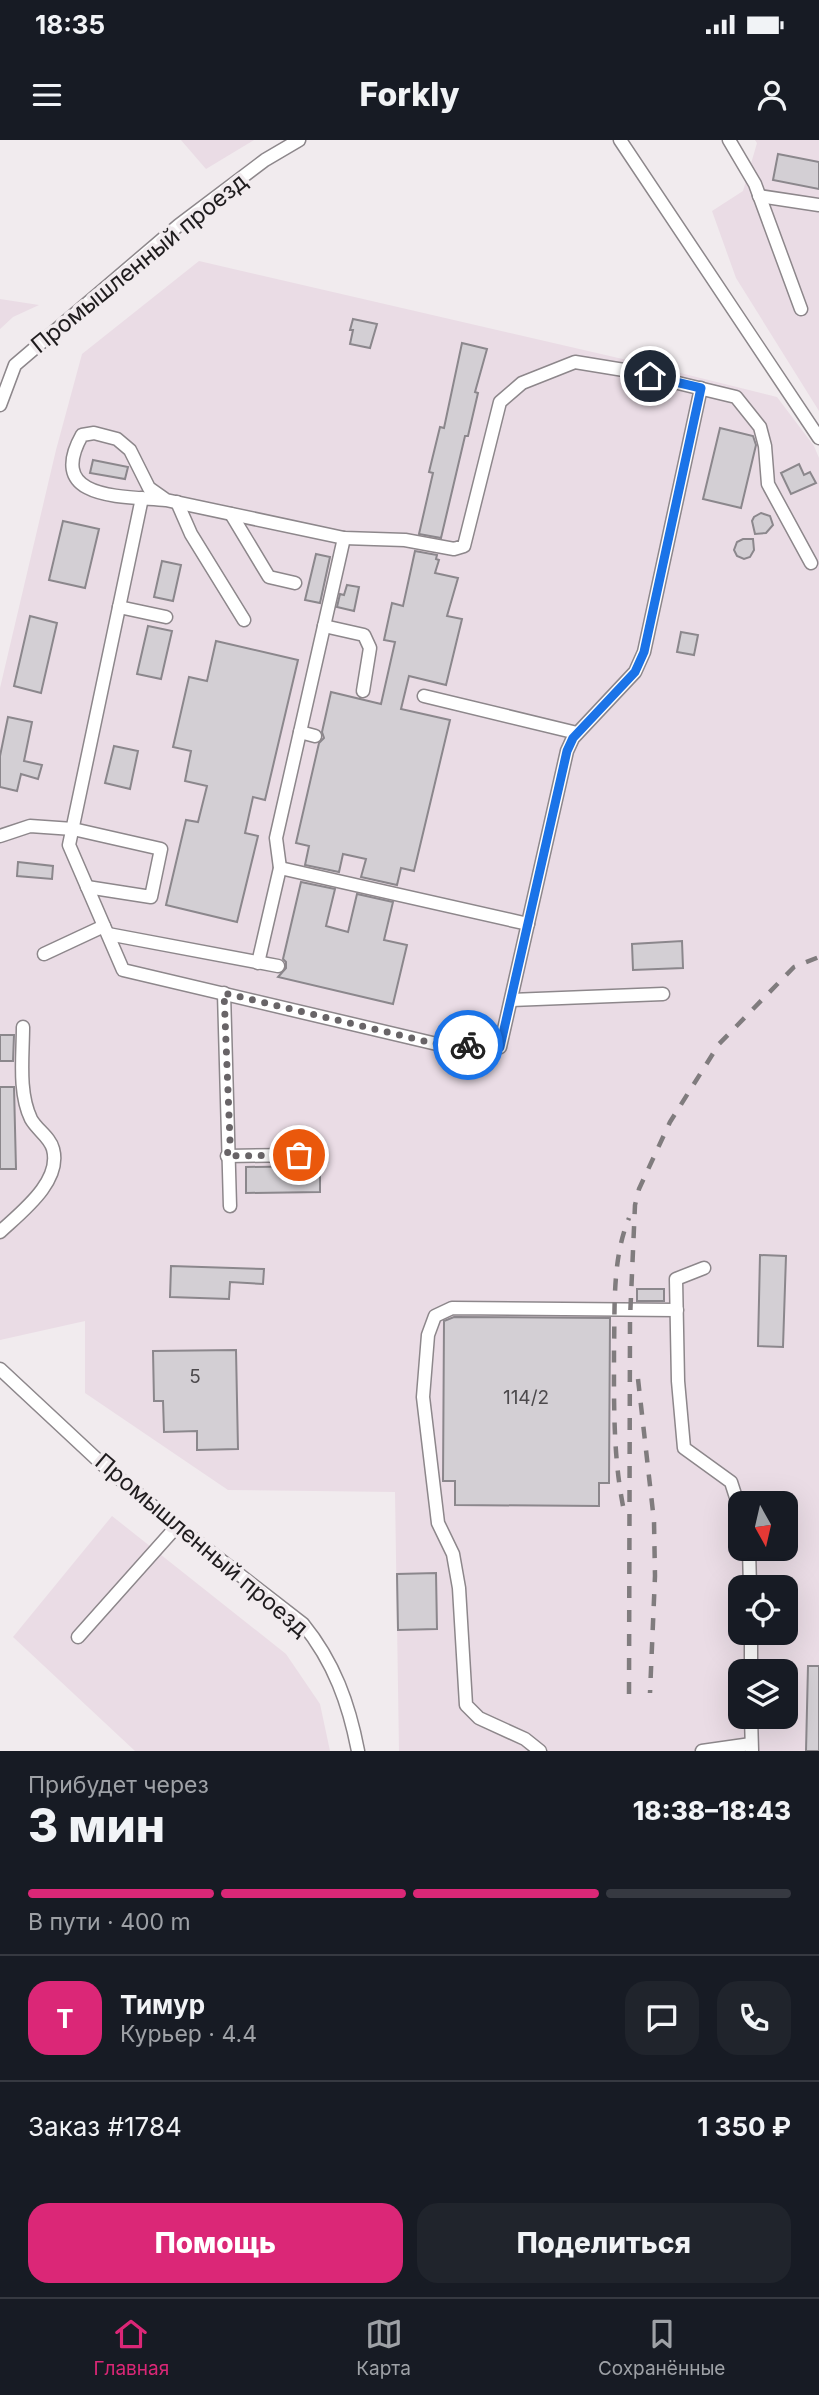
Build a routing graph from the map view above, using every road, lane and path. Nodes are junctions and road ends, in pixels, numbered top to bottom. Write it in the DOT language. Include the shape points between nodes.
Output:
graph roads {
  1 [pos="299,140"];
  2 [pos="620,140"];
  3 [pos="729,140"];
  4 [pos="759,196"];
  5 [pos="819,205"];
  6 [pos="800,309"];
  7 [pos="701,388"];
  8 [pos="0,405"];
  9 [pos="819,438"];
  10 [pos="142,498"];
  11 [pos="171,501"];
  12 [pos="231,514"];
  13 [pos="344,538"];
  14 [pos="811,563"];
  15 [pos="295,583"];
  16 [pos="119,607"];
  17 [pos="166,617"];
  18 [pos="243,620"];
  19 [pos="324,626"];
  20 [pos="363,691"];
  21 [pos="424,696"];
  22 [pos="300,732"];
  23 [pos="577,733"];
  24 [pos="315,736"];
  25 [pos="73,829"];
  26 [pos="0,836"];
  27 [pos="280,868"];
  28 [pos="87,887"];
  29 [pos="528,924"];
  30 [pos="106,930"];
  31 [pos="44,954"];
  32 [pos="258,963"];
  33 [pos="278,966"];
  34 [pos="224,993"];
  35 [pos="663,994"];
  36 [pos="511,1000"];
  37 [pos="23,1027"];
  38 [pos="299,1155"];
  39 [pos="227,1156"];
  40 [pos="230,1206"];
  41 [pos="0,1232"];
  42 [pos="704,1268"];
  43 [pos="677,1310"];
  44 [pos="0,1369"];
  45 [pos="735,1491"];
  46 [pos="177,1526"];
  47 [pos="78,1637"];
  48 [pos="751,1729"];
  49 [pos="752,1747"];
  50 [pos="358,1751"];
  51 [pos="540,1751"];
  52 [pos="702,1751"];
  1 -- 8 [label="street, Промышленный проезд" via="179,225 15,366"];
  2 -- 9 [label="street"];
  3 -- 4 [label="street"];
  4 -- 5 [label="street"];
  4 -- 6 [label="street"];
  7 -- 13 [label="street" via="575,362 548,371 522,383 500,402 464,546 454,549 405,540"];
  7 -- 14 [label="street" via="736,397 760,427 768,484"];
  7 -- 23 [label="street" via="644,652 635,672"];
  10 -- 11 [label="street"];
  10 -- 11 [label="street" via="86,489 77,482 72,468 74,449 82,435 117,439 130,450 149,488"];
  10 -- 16 [label="street"];
  11 -- 12 [label="street"];
  11 -- 18 [label="street"];
  12 -- 13 [label="street"];
  12 -- 15 [label="street" via="269,577"];
  13 -- 19 [label="street"];
  16 -- 17 [label="street"];
  16 -- 25 [label="street"];
  19 -- 20 [label="street" via="364,635 370,648"];
  19 -- 22 [label="street"];
  21 -- 23 [label="street"];
  22 -- 24 [label="street"];
  22 -- 27 [label="street" via="276,838"];
  23 -- 29 [label="street" via="567,751"];
  25 -- 26 [label="street" via="30,826"];
  25 -- 28 [label="street" via="69,845"];
  25 -- 28 [label="street" via="161,849 151,897"];
  27 -- 29 [label="street"];
  27 -- 32 [label="street"];
  28 -- 30 [label="street"];
  29 -- 36 [label="street"];
  30 -- 31 [label="street"];
  30 -- 32 [label="street"];
  30 -- 34 [label="street" via="123,970"];
  32 -- 33 [label="street"];
  34 -- 36 [label="street" via="441,1045 500,1047"];
  34 -- 39 [label="street"];
  35 -- 36 [label="street"];
  37 -- 41 [label="street" via="23,1089 31,1119 53,1149 54,1164 33,1204"];
  38 -- 39 [label="street"];
  39 -- 40 [label="street"];
  42 -- 43 [label="street" via="676,1279"];
  43 -- 45 [label="street" via="684,1448 732,1482"];
  43 -- 51 [label="street" via="452,1308 435,1316 428,1335 423,1397 438,1523 453,1554 459,1588 466,1705 479,1718"];
  44 -- 46 [label="street, Промышленный проезд"];
  46 -- 47 [label="street"];
  46 -- 50 [label="street, Промышленный проезд" via="303,1625 318,1643 340,1684"];
  48 -- 49 [label="street"];
  49 -- 52 [label="street"];
}
